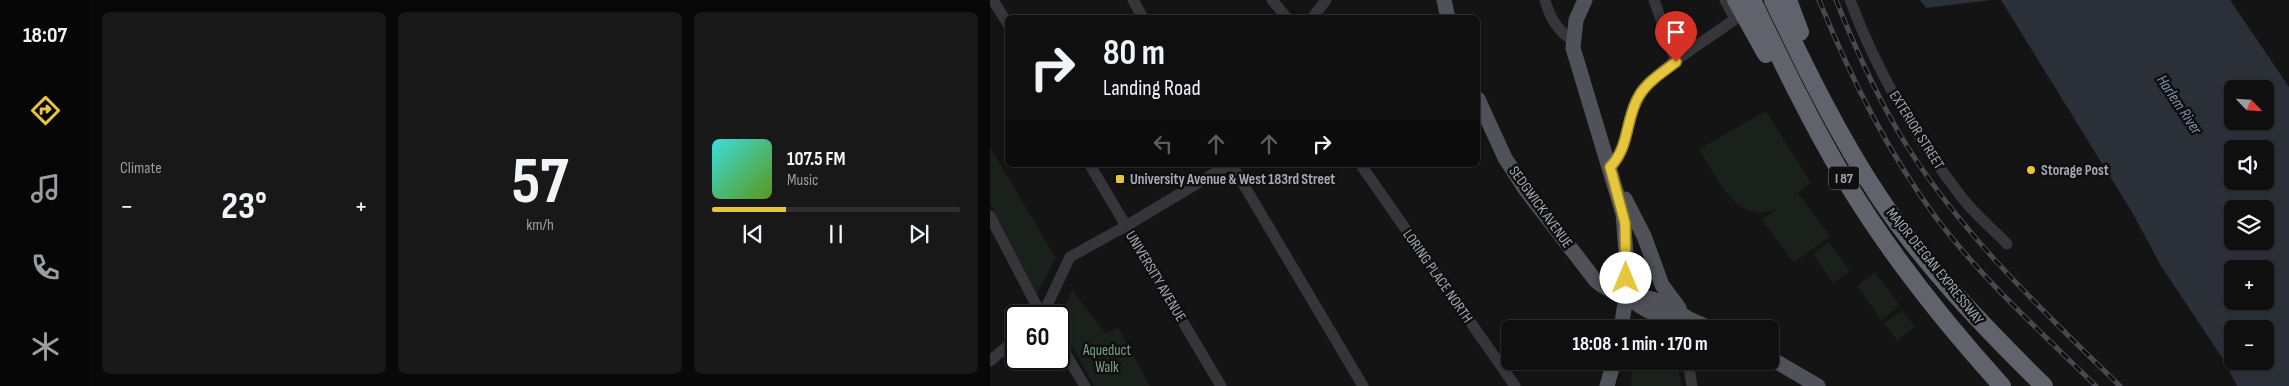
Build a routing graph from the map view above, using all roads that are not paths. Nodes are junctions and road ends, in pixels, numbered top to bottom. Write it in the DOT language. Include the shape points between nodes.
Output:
graph roads {
  1 [pos="993,0"];
  2 [pos="1133,0"];
  3 [pos="1272,0"];
  4 [pos="1326,0"];
  5 [pos="1444,0"];
  6 [pos="1545,0"];
  7 [pos="1585,0"];
  8 [pos="1654,0"];
  9 [pos="1724,0"];
  10 [pos="1736,0"];
  11 [pos="1752,0"];
  12 [pos="1773,0"];
  13 [pos="1788,0"];
  14 [pos="1850,0"];
  15 [pos="1141,15"];
  16 [pos="1284,15"];
  17 [pos="1314,15"];
  18 [pos="1447,15"];
  19 [pos="1005,19"];
  20 [pos="1573,41"];
  21 [pos="1676,62"];
  22 [pos="1480,103"];
  23 [pos="1836,124"];
  24 [pos="1828,149"];
  25 [pos="1091,167"];
  26 [pos="1227,167"];
  27 [pos="1231,167"];
  28 [pos="1362,167"];
  29 [pos="1611,170"];
  30 [pos="990,216"];
  31 [pos="1126,226"];
  32 [pos="2007,244"];
  33 [pos="1626,296"];
  34 [pos="1036,305"];
  35 [pos="1047,305"];
  36 [pos="1622,320"];
  37 [pos="1678,320"];
  38 [pos="1687,320"];
  39 [pos="1005,348"];
  40 [pos="990,361"];
  41 [pos="1070,361"];
  42 [pos="1779,363"];
  43 [pos="1611,370"];
  44 [pos="1689,370"];
  45 [pos="1085,386"];
  46 [pos="1221,386"];
  47 [pos="1363,386"];
  48 [pos="1515,386"];
  49 [pos="1607,386"];
  50 [pos="1692,386"];
  51 [pos="1818,386"];
  52 [pos="2002,386"];
  53 [pos="2044,386"];
  1 -- 19 [label="street"];
  2 -- 15 [label="street"];
  3 -- 16 [label="street"];
  4 -- 17 [label="street"];
  5 -- 18 [label="main road"];
  6 -- 20 [label="street" via="1553,22"];
  7 -- 20 [label="main road" via="1576,20"];
  8 -- 21 [label="street"];
  9 -- 21 [label="street" via="1735,19"];
  10 -- 24 [label="highway" via="1777,73"];
  11 -- 24 [label="highway, MAJOR DEEGAN EXPRESSWAY / I 87"];
  12 -- 23 [label="highway, MAJOR DEEGAN EXPRESSWAY / I 87"];
  13 -- 23 [label="highway"];
  14 -- 32 [label="street, EXTERIOR STREET" via="1881,70 1919,136 1960,196"];
  20 -- 29 [label="main road" via="1575,60"];
  21 -- 29 [label="street" via="1640,94 1623,148"];
  22 -- 33 [label="main road, SEDGWICK AVENUE" via="1505,158 1525,189 1596,281 1604,288"];
  23 -- 53 [label="highway, MAJOR DEEGAN EXPRESSWAY / I 87" via="1880,198 1915,247 1982,324"];
  24 -- 52 [label="highway, MAJOR DEEGAN EXPRESSWAY / I 87" via="1902,264"];
  25 -- 31 [label="street, UNIVERSITY AVENUE"];
  26 -- 31 [label="street"];
  27 -- 47 [label="street"];
  28 -- 48 [label="street, LORING PLACE NORTH"];
  29 -- 33 [label="main road" via="1626,233"];
  29 -- 38 [label="main road" via="1644,236 1664,289"];
  30 -- 34 [label="street"];
  31 -- 35 [label="street" via="1070,257"];
  31 -- 46 [label="street, UNIVERSITY AVENUE"];
  33 -- 36 [label="main road"];
  33 -- 37 [label="main road, SEDGWICK AVENUE" via="1643,310"];
  39 -- 40 [label="street"];
  41 -- 45 [label="street"];
  42 -- 51 [label="main road"];
  43 -- 49 [label="main road"];
  44 -- 50 [label="street"];
}
